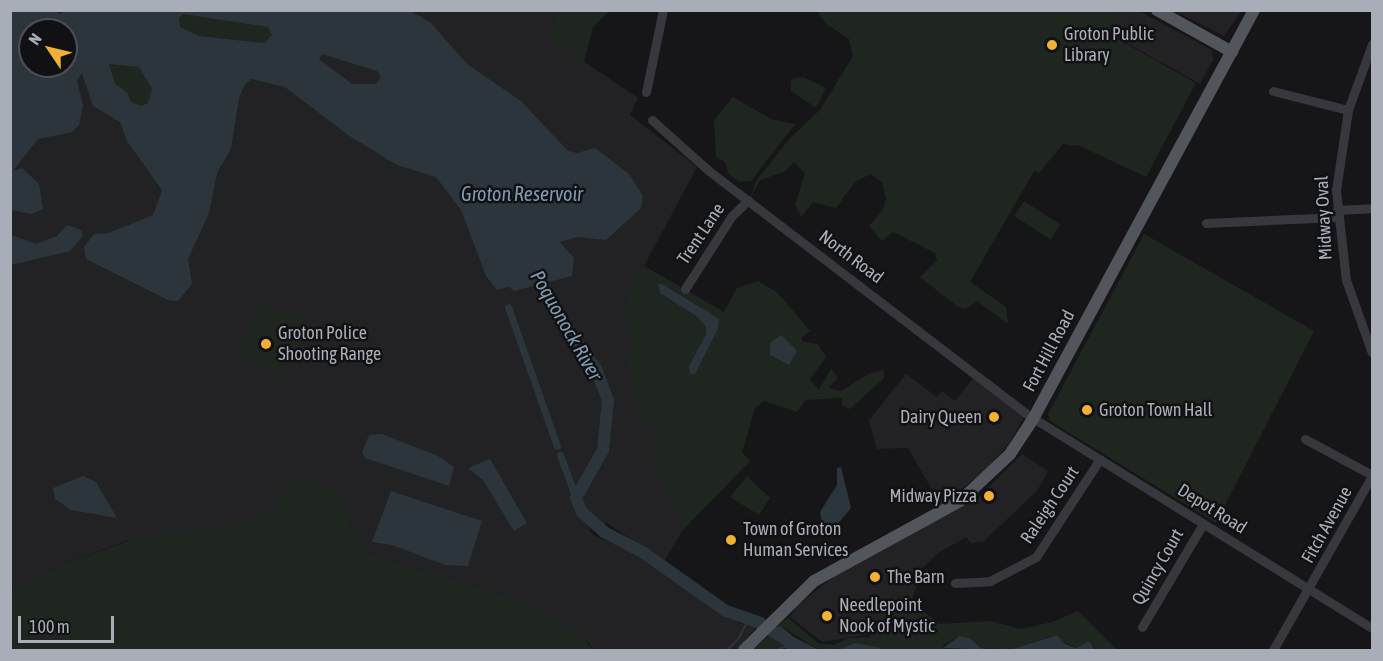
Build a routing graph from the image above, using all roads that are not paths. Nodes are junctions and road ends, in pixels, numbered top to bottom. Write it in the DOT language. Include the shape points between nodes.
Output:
graph roads {
  1 [pos="663,10"];
  2 [pos="1157,10"];
  3 [pos="1254,10"];
  4 [pos="1372,44"];
  5 [pos="1232,52"];
  6 [pos="1273,91"];
  7 [pos="646,92"];
  8 [pos="1348,110"];
  9 [pos="652,120"];
  10 [pos="748,200"];
  11 [pos="1372,208"];
  12 [pos="1338,213"];
  13 [pos="1206,223"];
  14 [pos="685,289"];
  15 [pos="1372,353"];
  16 [pos="1034,419"];
  17 [pos="1305,439"];
  18 [pos="1100,459"];
  19 [pos="1372,476"];
  20 [pos="1203,524"];
  21 [pos="955,583"];
  22 [pos="1311,589"];
  23 [pos="1142,627"];
  24 [pos="1372,628"];
  25 [pos="744,651"];
  26 [pos="1273,651"];
  1 -- 7 [label="street"];
  2 -- 5 [label="main road"];
  3 -- 5 [label="main road, Fort Hill Road"];
  4 -- 8 [label="street, Midway Oval"];
  5 -- 16 [label="main road, Fort Hill Road"];
  6 -- 8 [label="street"];
  8 -- 12 [label="street, Midway Oval" via="1338,162"];
  9 -- 10 [label="street, North Road"];
  10 -- 14 [label="street, Trent Lane" via="731,217"];
  10 -- 16 [label="street, North Road"];
  11 -- 12 [label="street"];
  12 -- 13 [label="street"];
  12 -- 15 [label="street, Midway Oval" via="1346,280"];
  16 -- 18 [label="street, Depot Road"];
  16 -- 25 [label="main road, Fort Hill Road" via="1010,454 970,493 830,570"];
  17 -- 19 [label="street"];
  18 -- 20 [label="street, Depot Road"];
  18 -- 21 [label="street, Raleigh Court" via="1036,557 990,581"];
  19 -- 22 [label="street, Fitch Avenue"];
  20 -- 22 [label="street, Depot Road"];
  20 -- 23 [label="street, Quincy Court"];
  22 -- 24 [label="street, Depot Road"];
  22 -- 26 [label="street, Fitch Avenue"];
}
